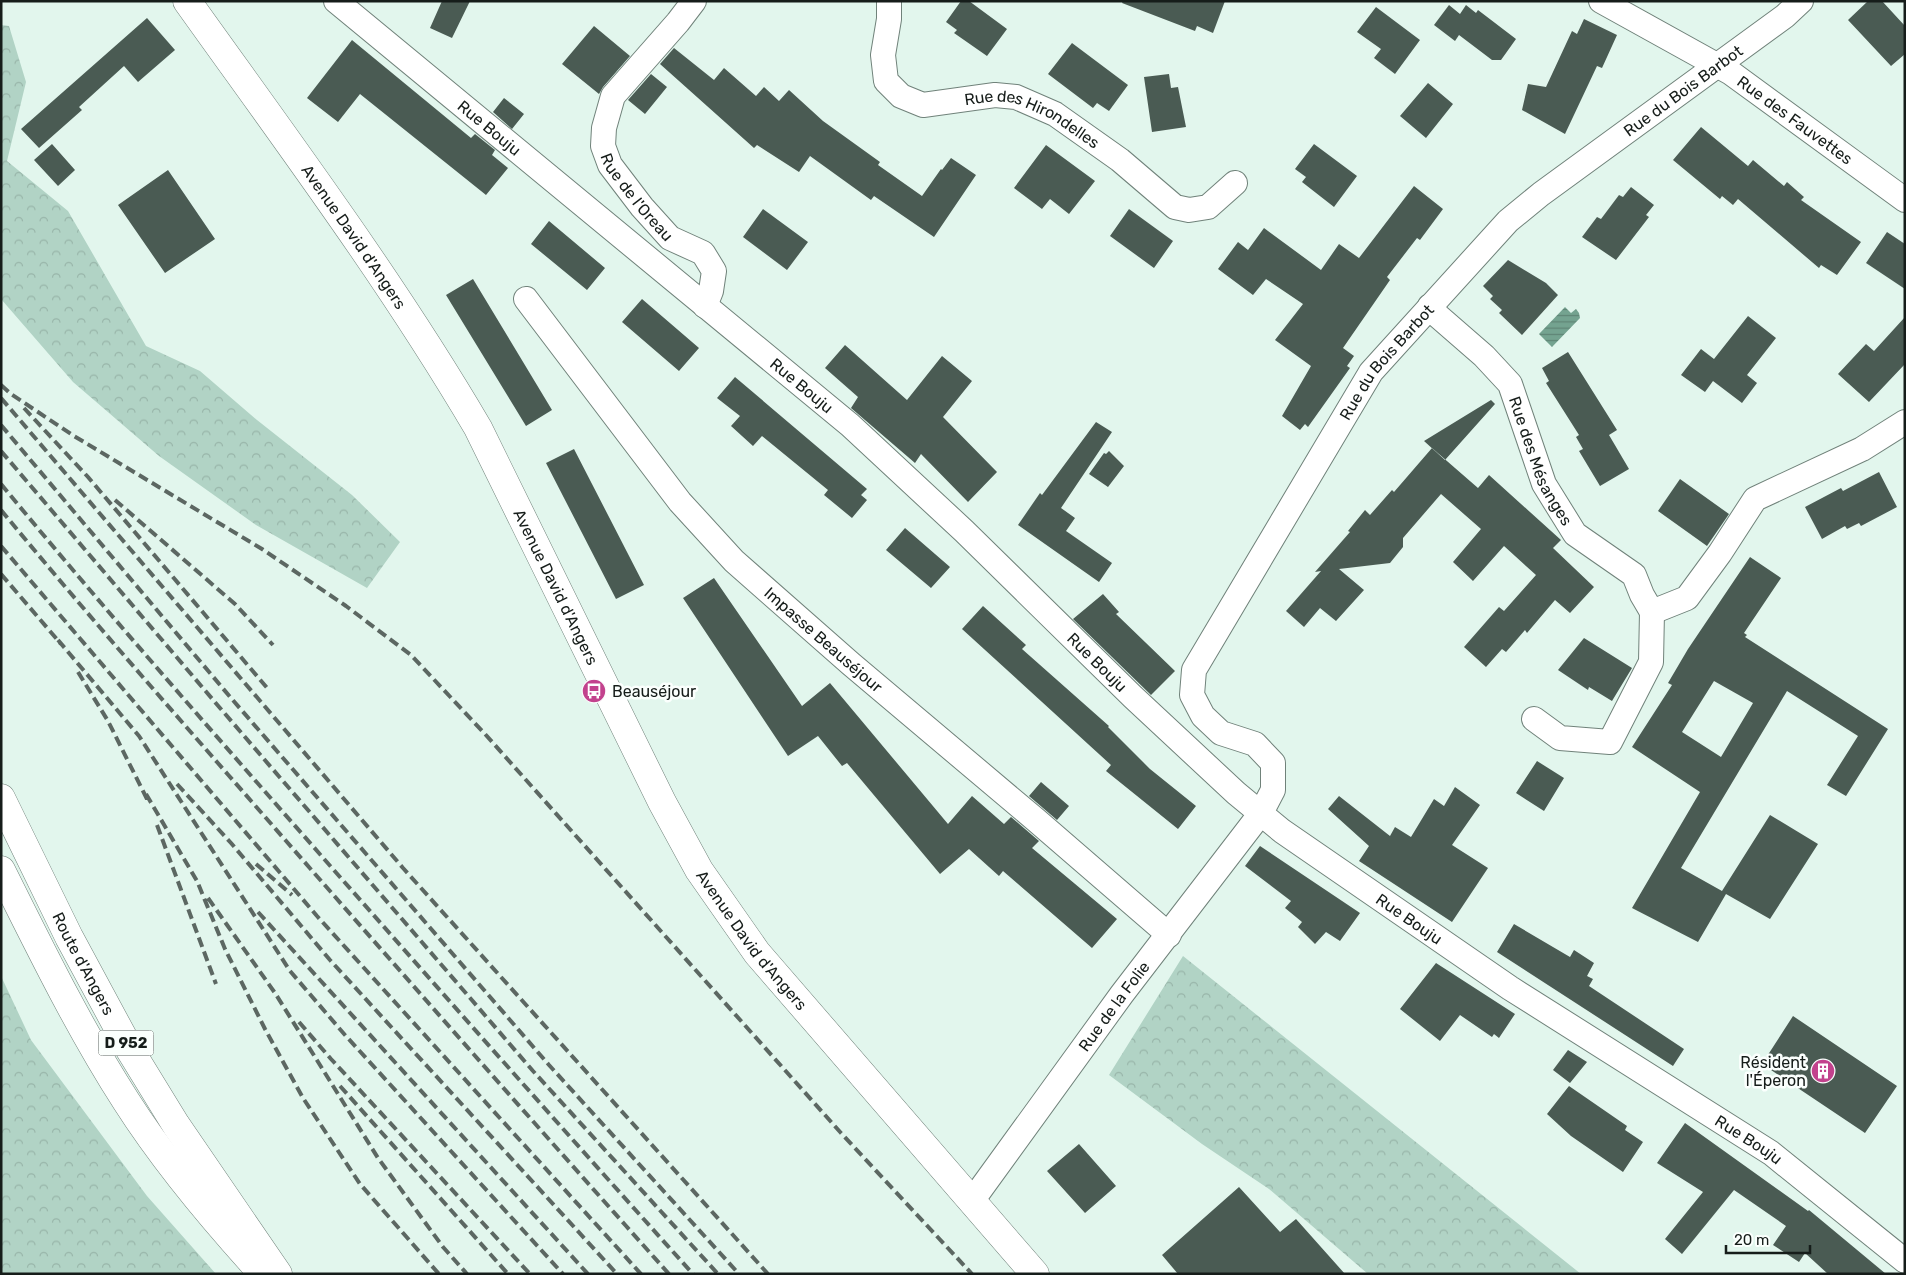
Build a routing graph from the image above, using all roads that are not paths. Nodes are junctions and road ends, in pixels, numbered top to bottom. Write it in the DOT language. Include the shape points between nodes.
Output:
graph roads {
  1 [pos="187,1"];
  2 [pos="336,1"];
  3 [pos="694,1"];
  4 [pos="889,1"];
  5 [pos="1601,1"];
  6 [pos="1801,1"];
  7 [pos="1717,64"];
  8 [pos="1235,183"];
  9 [pos="1905,200"];
  10 [pos="526,300"];
  11 [pos="705,306"];
  12 [pos="1430,306"];
  13 [pos="1905,422"];
  14 [pos="1652,612"];
  15 [pos="1534,719"];
  16 [pos="1,798"];
  17 [pos="1261,813"];
  18 [pos="1,870"];
  19 [pos="1168,935"];
  20 [pos="972,1201"];
  21 [pos="1905,1262"];
  22 [pos="263,1274"];
  23 [pos="278,1274"];
  24 [pos="1035,1274"];
  1 -- 20 [label="street, Avenue David d'Angers" via="340,216 478,428 662,802 699,870 757,953"];
  2 -- 11 [label="street, Rue Bouju"];
  3 -- 11 [label="street, Rue de l'Oreau" via="614,96 604,128 603,146 610,165 642,207 670,238 703,254 714,271"];
  4 -- 8 [label="street, Rue des Hirondelles" via="883,55 886,81 901,96 923,105 995,95 1016,97 1055,114 1120,160 1176,207 1190,210 1208,207"];
  5 -- 7 [label="street, Rue des Fauvettes"];
  6 -- 7 [label="street, Rue du Bois Barbot"];
  7 -- 9 [label="street, Rue des Fauvettes"];
  7 -- 12 [label="street, Rue du Bois Barbot" via="1515,215"];
  10 -- 19 [label="street, Impasse Beauséjour" via="680,502 734,561"];
  11 -- 17 [label="street, Rue Bouju" via="850,425 964,531 1140,704 1236,794"];
  12 -- 14 [label="street, Rue des Mésanges" via="1510,384 1544,484 1575,534 1634,575"];
  12 -- 17 [label="street, Rue du Bois Barbot" via="1371,372 1194,670 1192,695 1203,716 1221,733 1255,744 1273,763 1273,790"];
  13 -- 14 [label="street" via="1862,449 1755,499 1687,598"];
  14 -- 15 [label="street, Rue des Mésanges" via="1651,662 1610,742 1560,738"];
  16 -- 23 [label="street, Route d'Angers / D 952" via="69,937 130,1050 176,1125"];
  17 -- 19 [label="street, Rue de la Folie"];
  17 -- 21 [label="street, Rue Bouju" via="1295,840 1510,988 1771,1153"];
  18 -- 22 [label="street, Route d'Angers / D 952" via="126,1102 206,1211"];
  19 -- 20 [label="street, Rue de la Folie"];
  20 -- 24 [label="street, Avenue David d'Angers"];
}
